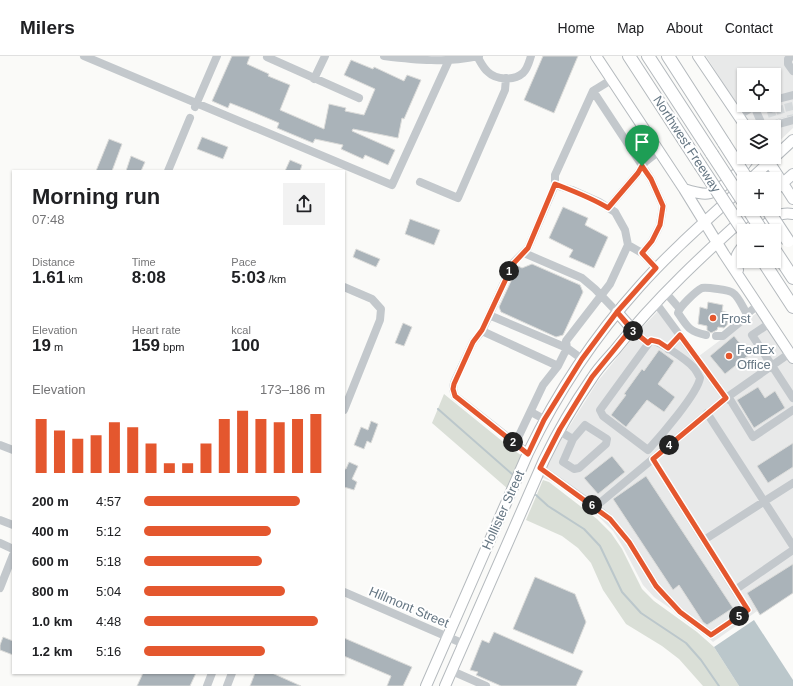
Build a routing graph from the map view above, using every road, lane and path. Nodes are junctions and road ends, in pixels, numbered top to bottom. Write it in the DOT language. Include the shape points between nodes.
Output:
graph roads {
  1 [pos="84,56"];
  2 [pos="217,56"];
  3 [pos="325,56"];
  4 [pos="384,56"];
  5 [pos="478,56"];
  6 [pos="531,56"];
  7 [pos="596,56"];
  8 [pos="629,56"];
  9 [pos="648,56"];
  10 [pos="668,56"];
  11 [pos="698,56"];
  12 [pos="792,56"];
  13 [pos="267,57"];
  14 [pos="424,58"];
  15 [pos="453,59"];
  16 [pos="793,71"];
  17 [pos="506,78"];
  18 [pos="314,79"];
  19 [pos="611,80"];
  20 [pos="593,91"];
  21 [pos="359,98"];
  22 [pos="196,105"];
  23 [pos="744,112"];
  24 [pos="739,115"];
  25 [pos="190,118"];
  26 [pos="792,118"];
  27 [pos="742,120"];
  28 [pos="781,121"];
  29 [pos="793,140"];
  30 [pos="781,150"];
  31 [pos="659,151"];
  32 [pos="746,164"];
  33 [pos="764,164"];
  34 [pos="771,164"];
  35 [pos="642,166"];
  36 [pos="168,170"];
  37 [pos="743,172"];
  38 [pos="757,172"];
  39 [pos="793,174"];
  40 [pos="420,182"];
  41 [pos="555,184"];
  42 [pos="784,184"];
  43 [pos="781,186"];
  44 [pos="684,189"];
  45 [pos="737,192"];
  46 [pos="737,192"];
  47 [pos="793,199"];
  48 [pos="608,208"];
  49 [pos="793,214"];
  50 [pos="746,216"];
  51 [pos="772,216"];
  52 [pos="705,222"];
  53 [pos="739,224"];
  54 [pos="766,224"];
  55 [pos="718,242"];
  56 [pos="628,245"];
  57 [pos="791,245"];
  58 [pos="524,253"];
  59 [pos="642,253"];
  60 [pos="737,253"];
  61 [pos="781,260"];
  62 [pos="737,267"];
  63 [pos="656,268"];
  64 [pos="737,268"];
  65 [pos="768,268"];
  66 [pos="739,274"];
  67 [pos="793,278"];
  68 [pos="345,287"];
  69 [pos="666,293"];
  70 [pos="601,296"];
  71 [pos="656,302"];
  72 [pos="758,305"];
  73 [pos="793,307"];
  74 [pos="679,308"];
  75 [pos="617,312"];
  76 [pos="747,314"];
  77 [pos="489,315"];
  78 [pos="770,323"];
  79 [pos="631,329"];
  80 [pos="482,330"];
  81 [pos="706,334"];
  82 [pos="680,335"];
  83 [pos="716,336"];
  84 [pos="648,343"];
  85 [pos="567,348"];
  86 [pos="668,348"];
  87 [pos="791,356"];
  88 [pos="582,359"];
  89 [pos="772,365"];
  90 [pos="558,366"];
  91 [pos="726,398"];
  92 [pos="793,398"];
  93 [pos="345,408"];
  94 [pos="793,410"];
  95 [pos="531,412"];
  96 [pos="707,413"];
  97 [pos="544,420"];
  98 [pos="558,431"];
  99 [pos="573,439"];
  100 [pos="515,444"];
  101 [pos="0,445"];
  102 [pos="12,450"];
  103 [pos="528,454"];
  104 [pos="653,459"];
  105 [pos="540,468"];
  106 [pos="793,483"];
  107 [pos="764,501"];
  108 [pos="595,507"];
  109 [pos="0,520"];
  110 [pos="12,526"];
  111 [pos="704,540"];
  112 [pos="0,544"];
  113 [pos="793,546"];
  114 [pos="12,549"];
  115 [pos="793,550"];
  116 [pos="12,558"];
  117 [pos="0,588"];
  118 [pos="735,590"];
  119 [pos="345,592"];
  120 [pos="448,637"];
  121 [pos="464,644"];
  122 [pos="452,671"];
  123 [pos="212,674"];
  124 [pos="232,674"];
  125 [pos="207,686"];
  126 [pos="226,686"];
  127 [pos="426,686"];
  128 [pos="445,686"];
  129 [pos="486,686"];
  1 -- 22 [label="street"];
  2 -- 22 [label="street"];
  3 -- 18 [label="street"];
  4 -- 14 [label="street"];
  5 -- 15 [label="street"];
  5 -- 17 [label="street" via="488,72 499,78"];
  6 -- 17 [label="street" via="522,74"];
  7 -- 19 [label="main road"];
  8 -- 53 [label="highway, Northwest Freeway, bridge"];
  9 -- 45 [label="highway, bridge"];
  10 -- 37 [label="highway, bridge"];
  11 -- 24 [label="main road"];
  12 -- 16 [label="street" via="788,59 788,64"];
  13 -- 18 [label="street"];
  14 -- 15 [label="street"];
  15 -- 22 [label="street" via="392,185"];
  17 -- 40 [label="street" via="505,90 458,198"];
  18 -- 21 [label="street"];
  19 -- 20 [label="street"];
  19 -- 31 [label="main road"];
  20 -- 35 [label="street"];
  20 -- 41 [label="street" via="555,175"];
  23 -- 24 [label="street"];
  24 -- 27 [label="main road"];
  25 -- 36 [label="street"];
  26 -- 28 [label="street"];
  29 -- 30 [label="main road"];
  31 -- 35 [label="street"];
  31 -- 44 [label="main road"];
  32 -- 44 [label="main road" via="717,191 698,194"];
  33 -- 38 [label="main road"];
  34 -- 42 [label="main road"];
  35 -- 48 [label="street"];
  35 -- 59 [label="street" via="663,206 660,225"];
  39 -- 42 [label="main road"];
  41 -- 48 [label="street"];
  41 -- 58 [label="street"];
  42 -- 43 [label="main road"];
  42 -- 47 [label="main road"];
  44 -- 52 [label="main road"];
  46 -- 52 [label="main road, Hollister Street"];
  48 -- 56 [label="street" via="615,212 625,230"];
  49 -- 54 [label="main road" via="776,215"];
  50 -- 55 [label="main road, Hollister Street"];
  51 -- 57 [label="highway, bridge"];
  52 -- 55 [label="main road"];
  52 -- 63 [label="main road, Hollister Street"];
  55 -- 66 [label="main road"];
  55 -- 69 [label="main road, Hollister Street"];
  56 -- 59 [label="street"];
  56 -- 70 [label="street" via="610,284"];
  58 -- 70 [label="street" via="582,278"];
  58 -- 77 [label="street" via="513,264"];
  59 -- 63 [label="street"];
  60 -- 62 [label="main road"];
  61 -- 67 [label="highway"];
  63 -- 75 [label="main road, Hollister Street"];
  64 -- 66 [label="main road"];
  65 -- 73 [label="highway"];
  66 -- 72 [label="main road"];
  68 -- 93 [label="street" via="372,299 381,309 380,320"];
  69 -- 71 [label="main road, Hollister Street"];
  69 -- 74 [label="street"];
  70 -- 75 [label="street"];
  70 -- 85 [label="street" via="566,341"];
  71 -- 79 [label="main road, Hollister Street"];
  71 -- 82 [label="street"];
  72 -- 76 [label="street"];
  72 -- 78 [label="main road"];
  74 -- 76 [label="street" via="701,289 707,288 733,293"];
  74 -- 81 [label="street" via="678,313 689,329"];
  75 -- 79 [label="main road"];
  75 -- 88 [label="main road, Hollister Street"];
  76 -- 83 [label="street" via="723,336"];
  77 -- 80 [label="street"];
  77 -- 85 [label="street"];
  78 -- 87 [label="main road"];
  78 -- 89 [label="street" via="752,335"];
  79 -- 84 [label="street"];
  79 -- 98 [label="main road, Hollister Street" via="592,377"];
  80 -- 90 [label="street"];
  80 -- 100 [label="street" via="473,342 454,384 455,396"];
  82 -- 86 [label="street"];
  82 -- 91 [label="street"];
  84 -- 86 [label="street" via="651,340"];
  84 -- 86 [label="street" via="600,413 648,450 674,419 700,381 692,366"];
  85 -- 88 [label="street"];
  85 -- 90 [label="street"];
  87 -- 89 [label="street"];
  88 -- 97 [label="main road, Hollister Street"];
  89 -- 91 [label="street"];
  89 -- 92 [label="street"];
  90 -- 95 [label="street" via="543,385"];
  91 -- 94 [label="street" via="732,401 753,437"];
  91 -- 96 [label="street"];
  95 -- 97 [label="street"];
  95 -- 100 [label="street"];
  96 -- 104 [label="street"];
  96 -- 107 [label="street"];
  97 -- 103 [label="main road, Hollister Street"];
  98 -- 99 [label="street"];
  98 -- 105 [label="main road, Hollister Street"];
  99 -- 99 [label="street" via="585,424 607,439 606,444 579,468 563,462"];
  100 -- 103 [label="street"];
  101 -- 102 [label="street"];
  103 -- 120 [label="main road, Hollister Street"];
  104 -- 108 [label="street"];
  104 -- 111 [label="street"];
  105 -- 108 [label="street"];
  105 -- 121 [label="main road, Hollister Street"];
  106 -- 107 [label="street"];
  107 -- 111 [label="street"];
  107 -- 113 [label="street"];
  108 -- 118 [label="street" via="610,519 629,542 656,586 680,612 711,635 748,610"];
  109 -- 110 [label="street"];
  111 -- 118 [label="street"];
  112 -- 114 [label="street"];
  115 -- 118 [label="street"];
  116 -- 117 [label="street"];
  119 -- 120 [label="street, Hillmont Street"];
  120 -- 121 [label="street, Hillmont Street"];
  120 -- 127 [label="main road, Hollister Street"];
  121 -- 122 [label="main road, Hollister Street"];
  122 -- 128 [label="main road, Hollister Street"];
  122 -- 129 [label="street"];
  123 -- 125 [label="street"];
  124 -- 126 [label="street"];
}
